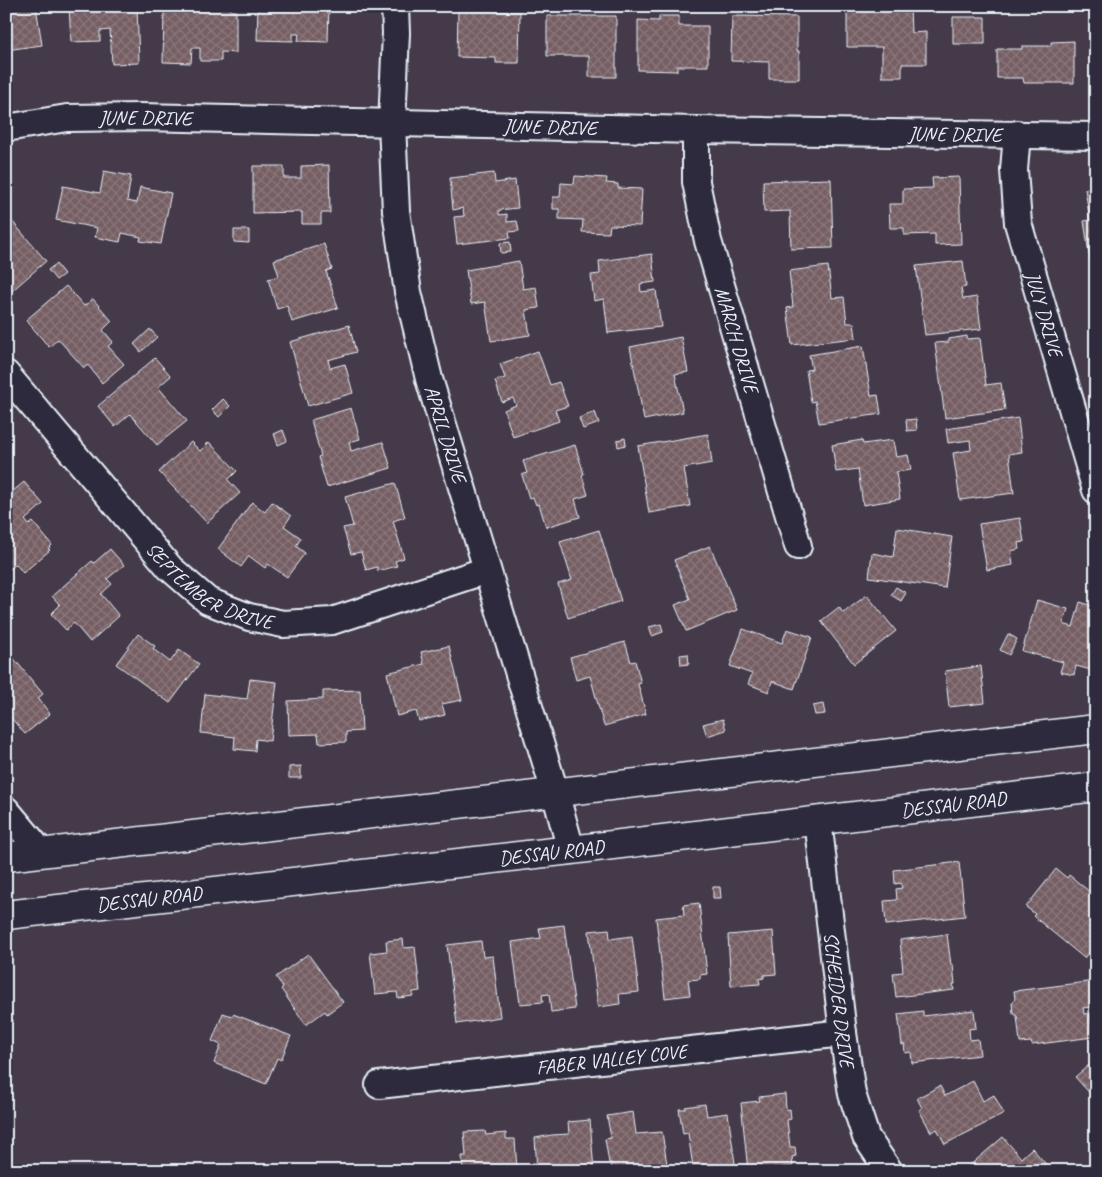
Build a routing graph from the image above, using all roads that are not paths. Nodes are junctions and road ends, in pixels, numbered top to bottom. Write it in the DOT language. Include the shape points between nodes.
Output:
graph roads {
  1 [pos="395,6"];
  2 [pos="392,124"];
  3 [pos="6,128"];
  4 [pos="696,130"];
  5 [pos="1017,134"];
  6 [pos="1096,136"];
  7 [pos="6,374"];
  8 [pos="1096,490"];
  9 [pos="798,546"];
  10 [pos="487,570"];
  11 [pos="1096,729"];
  12 [pos="1096,787"];
  13 [pos="555,792"];
  14 [pos="6,810"];
  15 [pos="818,820"];
  16 [pos="571,850"];
  17 [pos="42,853"];
  18 [pos="6,857"];
  19 [pos="6,915"];
  20 [pos="842,1033"];
  21 [pos="379,1085"];
  22 [pos="889,1171"];
  1 -- 2 [label="street, APRIL DRIVE"];
  2 -- 3 [label="street, JUNE DRIVE" via="141,117 67,118"];
  2 -- 4 [label="street, JUNE DRIVE"];
  2 -- 10 [label="street, APRIL DRIVE" via="396,211 408,292 429,379"];
  4 -- 5 [label="street, JUNE DRIVE"];
  4 -- 9 [label="street, MARCH DRIVE" via="696,182 708,242"];
  5 -- 6 [label="street, JUNE DRIVE"];
  5 -- 8 [label="street, JULY DRIVE" via="1014,170 1018,223"];
  7 -- 10 [label="street, SEPTEMBER DRIVE" via="170,568 208,600 248,617 283,624 332,622"];
  10 -- 13 [label="street, APRIL DRIVE"];
  11 -- 13 [label="main road"];
  12 -- 15 [label="main road, DESSAU ROAD"];
  13 -- 16 [label="street, APRIL DRIVE"];
  13 -- 17 [label="main road"];
  14 -- 17 [label="street"];
  15 -- 16 [label="main road, DESSAU ROAD"];
  15 -- 20 [label="street, SCHEIDER DRIVE"];
  16 -- 19 [label="main road, DESSAU ROAD"];
  17 -- 18 [label="main road"];
  20 -- 21 [label="street, FABER VALLEY COVE"];
  20 -- 22 [label="street, SCHEIDER DRIVE" via="852,1094 866,1137"];
}
